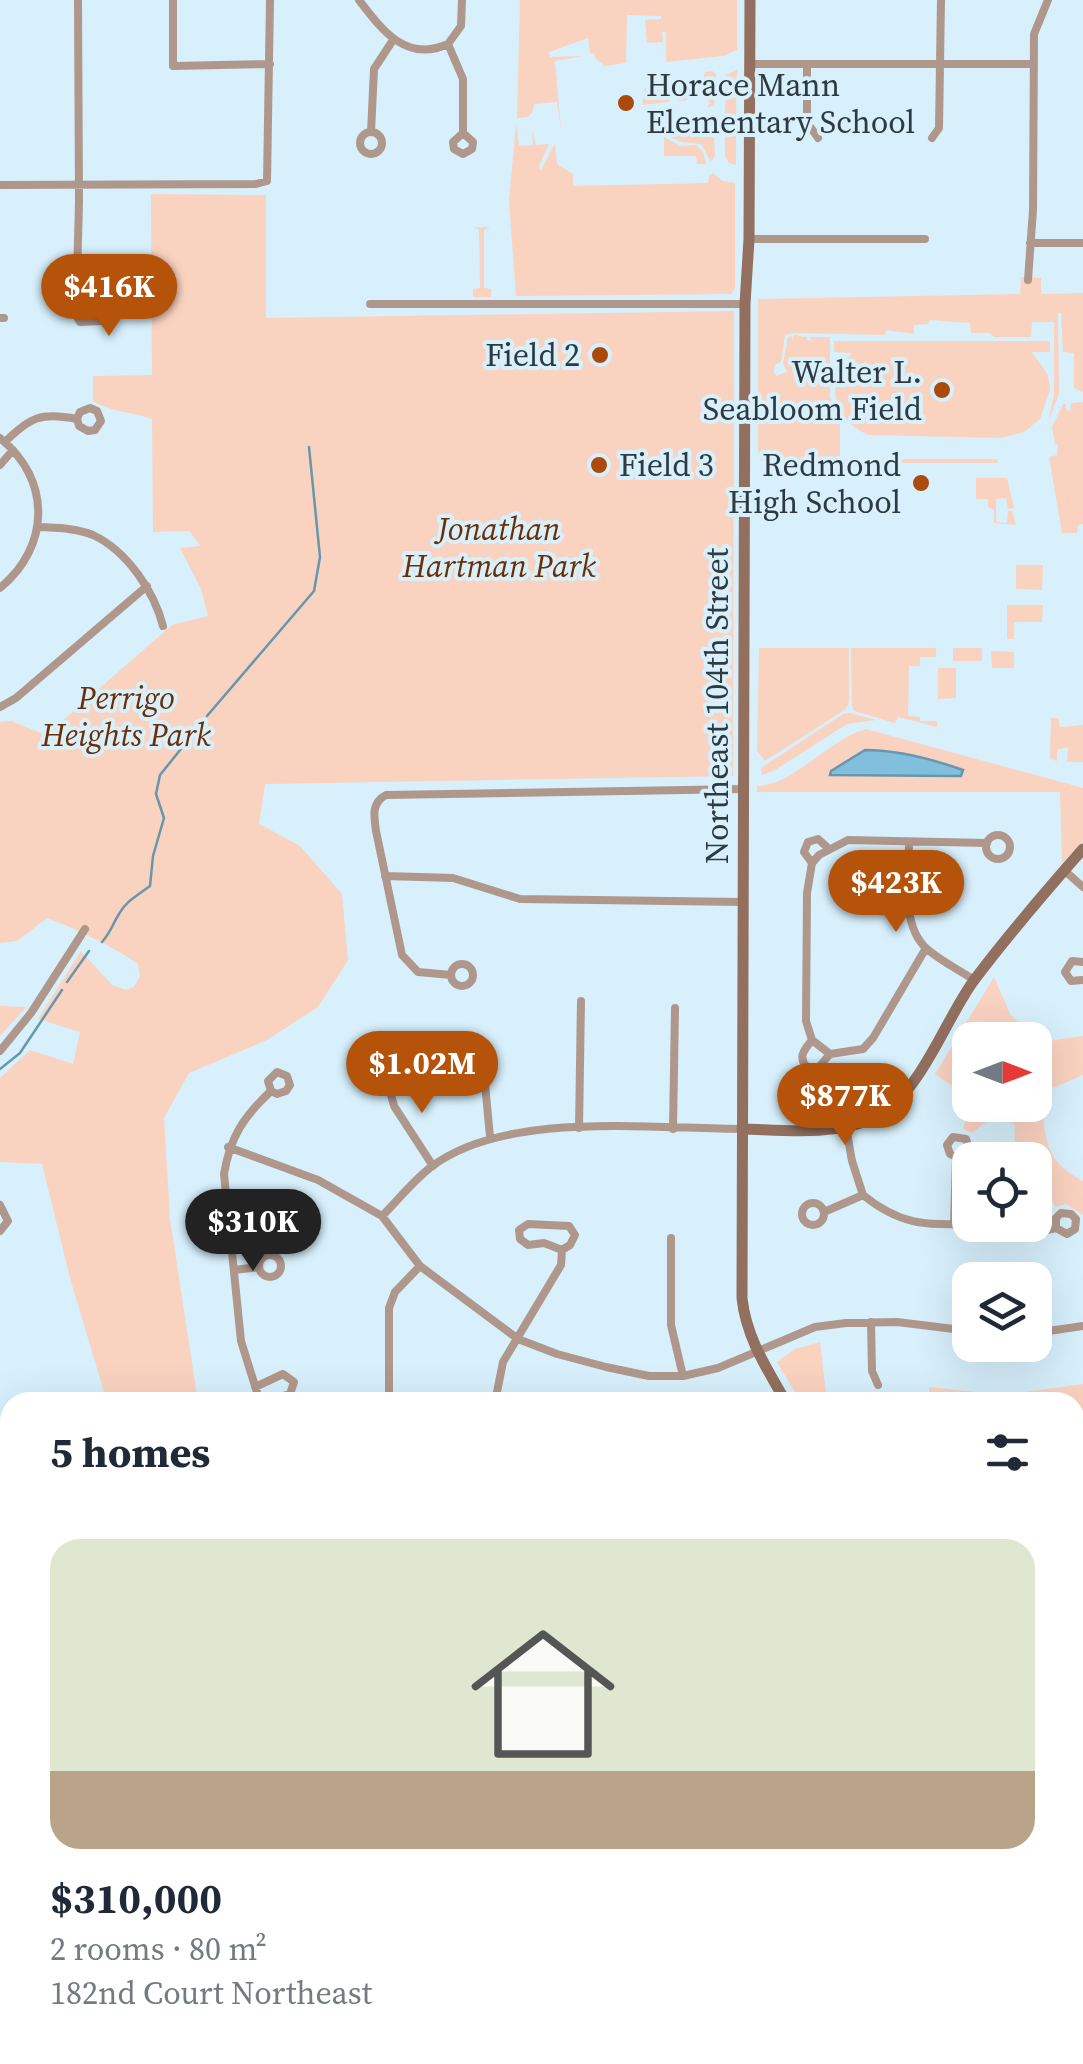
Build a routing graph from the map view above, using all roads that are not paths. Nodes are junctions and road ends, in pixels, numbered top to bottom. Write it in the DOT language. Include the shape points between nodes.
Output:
graph roads {
  1 [pos="78,0"];
  2 [pos="173,0"];
  3 [pos="270,0"];
  4 [pos="360,0"];
  5 [pos="462,0"];
  6 [pos="750,0"];
  7 [pos="941,0"];
  8 [pos="1048,0"];
  9 [pos="393,40"];
  10 [pos="448,44"];
  11 [pos="270,64"];
  12 [pos="750,64"];
  13 [pos="807,64"];
  14 [pos="1032,64"];
  15 [pos="940,65"];
  16 [pos="371,132"];
  17 [pos="463,134"];
  18 [pos="818,138"];
  19 [pos="932,138"];
  20 [pos="79,184"];
  21 [pos="0,185"];
  22 [pos="749,239"];
  23 [pos="925,239"];
  24 [pos="1030,243"];
  25 [pos="1083,243"];
  26 [pos="1028,280"];
  27 [pos="78,298"];
  28 [pos="370,304"];
  29 [pos="745,304"];
  30 [pos="77,419"];
  31 [pos="2,440"];
  32 [pos="12,450"];
  33 [pos="0,464"];
  34 [pos="38,527"];
  35 [pos="147,586"];
  36 [pos="0,588"];
  37 [pos="164,626"];
  38 [pos="0,706"];
  39 [pos="744,790"];
  40 [pos="909,842"];
  41 [pos="987,844"];
  42 [pos="828,848"];
  43 [pos="1083,849"];
  44 [pos="816,859"];
  45 [pos="1064,870"];
  46 [pos="384,876"];
  47 [pos="1083,888"];
  48 [pos="743,902"];
  49 [pos="86,928"];
  50 [pos="926,948"];
  51 [pos="1083,962"];
  52 [pos="450,975"];
  53 [pos="974,980"];
  54 [pos="1083,980"];
  55 [pos="580,1002"];
  56 [pos="676,1008"];
  57 [pos="812,1040"];
  58 [pos="0,1051"];
  59 [pos="830,1054"];
  60 [pos="484,1073"];
  61 [pos="386,1076"];
  62 [pos="271,1091"];
  63 [pos="846,1127"];
  64 [pos="579,1128"];
  65 [pos="672,1129"];
  66 [pos="742,1129"];
  67 [pos="490,1137"];
  68 [pos="228,1147"];
  69 [pos="432,1166"];
  70 [pos="863,1195"];
  71 [pos="0,1204"];
  72 [pos="824,1212"];
  73 [pos="382,1216"];
  74 [pos="952,1224"];
  75 [pos="1056,1228"];
  76 [pos="1052,1229"];
  77 [pos="0,1232"];
  78 [pos="671,1238"];
  79 [pos="562,1250"];
  80 [pos="420,1266"];
  81 [pos="259,1268"];
  82 [pos="234,1270"];
  83 [pos="871,1322"];
  84 [pos="1083,1326"];
  85 [pos="952,1330"];
  86 [pos="1052,1331"];
  87 [pos="518,1339"];
  88 [pos="758,1353"];
  89 [pos="683,1376"];
  90 [pos="878,1385"];
  91 [pos="255,1387"];
  92 [pos="257,1392"];
  93 [pos="291,1392"];
  94 [pos="389,1392"];
  95 [pos="496,1392"];
  96 [pos="780,1392"];
  1 -- 20 [label="street"];
  2 -- 11 [label="street" via="173,66"];
  3 -- 11 [label="street"];
  4 -- 9 [label="street"];
  5 -- 10 [label="street" via="461,26"];
  6 -- 12 [label="street, Northeast 104th Street"];
  7 -- 15 [label="street"];
  8 -- 14 [label="street" via="1034,34"];
  9 -- 10 [label="street" via="422,50"];
  9 -- 16 [label="street" via="374,69"];
  10 -- 17 [label="street" via="462,78"];
  11 -- 20 [label="street" via="266,180"];
  12 -- 13 [label="street"];
  12 -- 22 [label="street, Northeast 104th Street"];
  13 -- 15 [label="street"];
  13 -- 18 [label="street" via="808,122"];
  14 -- 15 [label="street"];
  14 -- 24 [label="street"];
  15 -- 19 [label="street" via="939,128"];
  20 -- 21 [label="street"];
  20 -- 27 [label="street"];
  22 -- 23 [label="street"];
  22 -- 29 [label="street, Northeast 104th Street"];
  24 -- 25 [label="street"];
  24 -- 26 [label="street"];
  28 -- 29 [label="street"];
  29 -- 39 [label="street, Northeast 104th Street"];
  30 -- 31 [label="street" via="36,418"];
  31 -- 32 [label="street"];
  32 -- 33 [label="street"];
  32 -- 34 [label="street" via="32,480"];
  34 -- 35 [label="street" via="94,536"];
  34 -- 36 [label="street" via="20,572"];
  35 -- 37 [label="street"];
  35 -- 38 [label="street"];
  39 -- 46 [label="street" via="386,795 374,815"];
  39 -- 48 [label="street, Northeast 104th Street"];
  40 -- 41 [label="street"];
  40 -- 42 [label="street" via="848,840"];
  40 -- 50 [label="street" via="909,912"];
  42 -- 44 [label="street"];
  42 -- 44 [label="street" via="823,841 808,842 804,852"];
  43 -- 45 [label="street"];
  44 -- 57 [label="street" via="808,892 806,1021"];
  45 -- 47 [label="street"];
  45 -- 53 [label="street"];
  46 -- 48 [label="street" via="453,878 520,898"];
  46 -- 52 [label="street" via="402,955 418,972"];
  48 -- 66 [label="street, Northeast 104th Street"];
  49 -- 58 [label="street"];
  50 -- 53 [label="street"];
  50 -- 59 [label="street" via="873,1038 863,1049"];
  51 -- 54 [label="street" via="1072,961 1065,972 1070,981"];
  53 -- 63 [label="street" via="914,1080 872,1119"];
  55 -- 64 [label="street"];
  56 -- 65 [label="street"];
  57 -- 59 [label="street"];
  57 -- 59 [label="street" via="802,1057 807,1067 818,1068"];
  60 -- 67 [label="street"];
  61 -- 69 [label="street" via="394,1106"];
  62 -- 68 [label="street" via="249,1111"];
  63 -- 66 [label="street"];
  63 -- 70 [label="street"];
  64 -- 65 [label="street"];
  64 -- 67 [label="street"];
  65 -- 66 [label="street"];
  66 -- 88 [label="street, Northeast 104th Street" via="742,1298"];
  67 -- 69 [label="street"];
  68 -- 73 [label="street" via="318,1180"];
  68 -- 82 [label="street" via="224,1174"];
  69 -- 73 [label="street"];
  70 -- 72 [label="street"];
  70 -- 74 [label="street" via="914,1224"];
  71 -- 77 [label="street" via="8,1221"];
  73 -- 80 [label="street"];
  75 -- 76 [label="street"];
  78 -- 89 [label="street" via="671,1324"];
  79 -- 79 [label="street" via="528,1245 519,1230 528,1224 568,1226 575,1235"];
  79 -- 87 [label="street" via="561,1265"];
  80 -- 87 [label="street"];
  80 -- 94 [label="street" via="389,1308"];
  81 -- 82 [label="street"];
  82 -- 91 [label="street" via="241,1341"];
  83 -- 85 [label="street"];
  83 -- 88 [label="street" via="815,1327"];
  83 -- 90 [label="street"];
  84 -- 86 [label="street"];
  87 -- 89 [label="street" via="649,1376"];
  87 -- 95 [label="street"];
  88 -- 89 [label="street"];
  88 -- 96 [label="street, Northeast 104th Street"];
  91 -- 92 [label="street"];
  91 -- 93 [label="street" via="283,1374 294,1382"];
}
